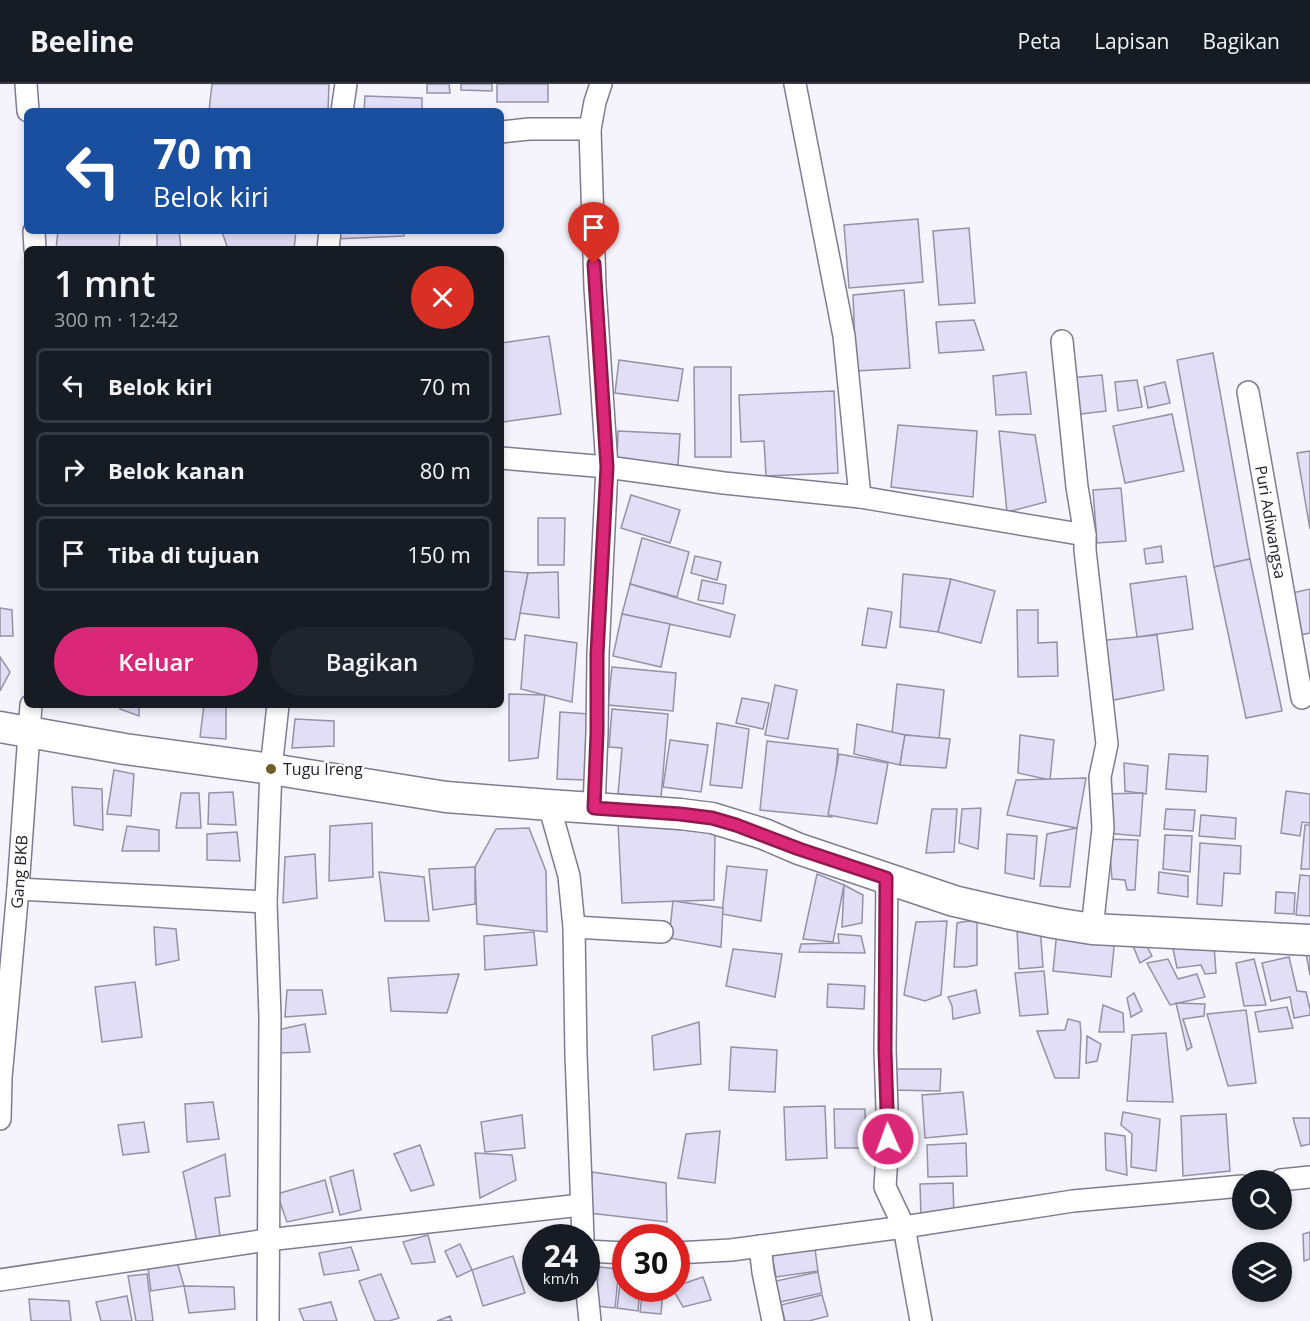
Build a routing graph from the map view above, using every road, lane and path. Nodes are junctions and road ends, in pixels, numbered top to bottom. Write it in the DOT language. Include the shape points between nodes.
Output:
graph roads {
  1 [pos="26,84"];
  2 [pos="346,84"];
  3 [pos="602,84"];
  4 [pos="795,84"];
  5 [pos="28,108"];
  6 [pos="342,108"];
  7 [pos="590,129"];
  8 [pos="504,132"];
  9 [pos="1062,341"];
  10 [pos="1248,392"];
  11 [pos="504,458"];
  12 [pos="607,467"];
  13 [pos="860,497"];
  14 [pos="1084,535"];
  15 [pos="1302,652"];
  16 [pos="1302,698"];
  17 [pos="279,708"];
  18 [pos="31,719"];
  19 [pos="0,727"];
  20 [pos="271,769"];
  21 [pos="549,806"];
  22 [pos="594,808"];
  23 [pos="886,878"];
  24 [pos="18,890"];
  25 [pos="266,902"];
  26 [pos="574,927"];
  27 [pos="1092,929"];
  28 [pos="662,932"];
  29 [pos="1310,940"];
  30 [pos="5,992"];
  31 [pos="1,1078"];
  32 [pos="0,1119"];
  33 [pos="1310,1176"];
  34 [pos="1292,1178"];
  35 [pos="1232,1187"];
  36 [pos="581,1205"];
  37 [pos="582,1224"];
  38 [pos="904,1227"];
  39 [pos="267,1240"];
  40 [pos="760,1246"];
  41 [pos="690,1252"];
  42 [pos="0,1280"];
  43 [pos="588,1302"];
  44 [pos="268,1321"];
  45 [pos="590,1321"];
  46 [pos="773,1321"];
  47 [pos="921,1321"];
  1 -- 5 [label="street"];
  2 -- 6 [label="street"];
  3 -- 7 [label="street"];
  4 -- 13 [label="street" via="844,336"];
  7 -- 8 [label="street"];
  7 -- 12 [label="street"];
  9 -- 14 [label="street"];
  10 -- 15 [label="street, Puri Adiwangsa"];
  11 -- 12 [label="street"];
  12 -- 13 [label="street"];
  12 -- 22 [label="street"];
  13 -- 14 [label="street"];
  14 -- 27 [label="street" via="1107,744 1100,777 1103,828"];
  15 -- 16 [label="street, Puri Adiwangsa"];
  17 -- 20 [label="street"];
  18 -- 19 [label="street"];
  18 -- 20 [label="street" via="125,749"];
  18 -- 24 [label="street, Gang BKB"];
  20 -- 21 [label="street" via="446,797"];
  20 -- 25 [label="street"];
  21 -- 22 [label="street"];
  21 -- 26 [label="street" via="569,876"];
  22 -- 23 [label="street" via="712,818"];
  23 -- 27 [label="street" via="1006,914"];
  23 -- 38 [label="street" via="885,1187"];
  24 -- 25 [label="street"];
  24 -- 30 [label="street, Gang BKB"];
  25 -- 39 [label="street" via="270,1016"];
  26 -- 28 [label="street"];
  26 -- 36 [label="street"];
  27 -- 29 [label="street"];
  30 -- 31 [label="street, Gang BKB"];
  31 -- 32 [label="street, Gang BKB"];
  33 -- 34 [label="street"];
  35 -- 38 [label="street" via="1073,1201"];
  36 -- 37 [label="street"];
  36 -- 39 [label="street"];
  38 -- 40 [label="street"];
  38 -- 47 [label="street"];
  39 -- 42 [label="street"];
  39 -- 44 [label="street"];
  40 -- 41 [label="street"];
  40 -- 46 [label="street"];
  43 -- 45 [label="street"];
}
